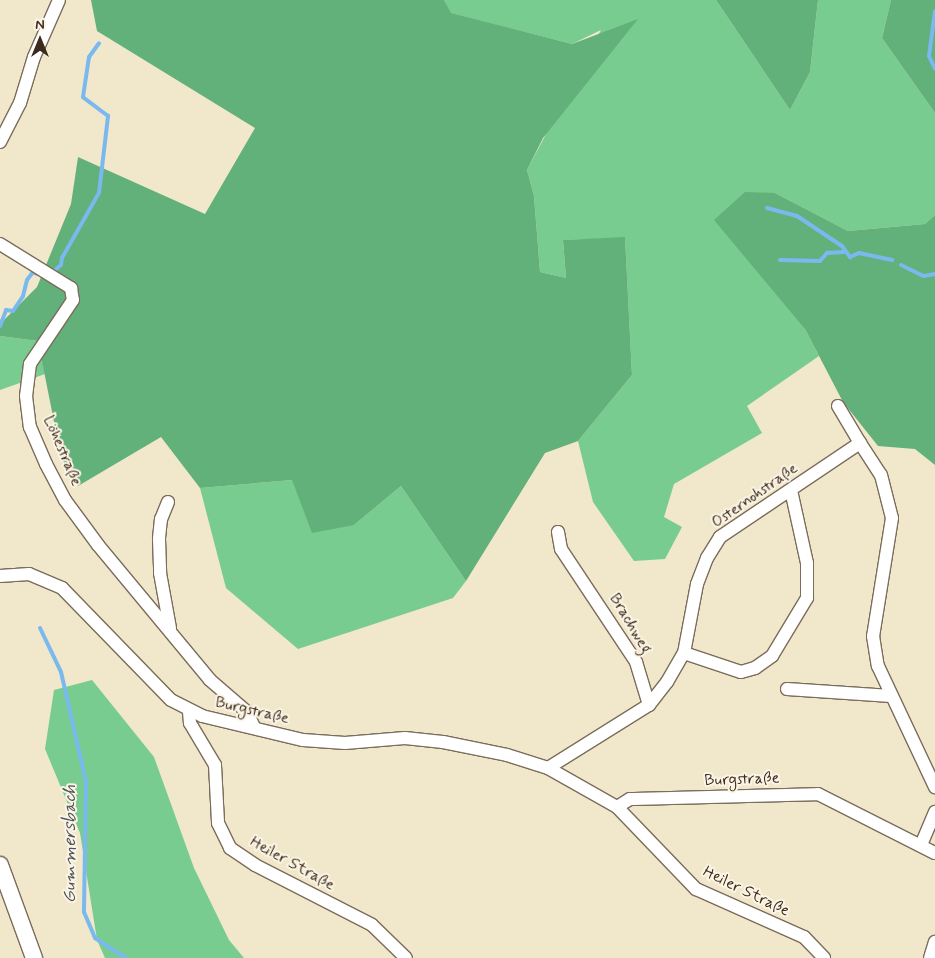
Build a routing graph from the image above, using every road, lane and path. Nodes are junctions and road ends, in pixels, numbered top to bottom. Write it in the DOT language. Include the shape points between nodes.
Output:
graph roads {
  1 [pos="59,0"];
  2 [pos="0,142"];
  3 [pos="0,244"];
  4 [pos="838,406"];
  5 [pos="860,443"];
  6 [pos="791,490"];
  7 [pos="168,502"];
  8 [pos="558,532"];
  9 [pos="0,576"];
  10 [pos="170,628"];
  11 [pos="684,653"];
  12 [pos="787,689"];
  13 [pos="891,696"];
  14 [pos="649,705"];
  15 [pos="189,712"];
  16 [pos="254,727"];
  17 [pos="548,768"];
  18 [pos="935,787"];
  19 [pos="616,807"];
  20 [pos="935,812"];
  21 [pos="921,845"];
  22 [pos="935,853"];
  23 [pos="0,865"];
  24 [pos="935,942"];
  25 [pos="34,958"];
  26 [pos="406,958"];
  27 [pos="824,958"];
  28 [pos="930,958"];
  1 -- 2 [label="street" via="34,57 20,103"];
  3 -- 10 [label="street, Löhestraße" via="71,288 73,300 30,364 26,396 30,427 65,500 98,546"];
  4 -- 5 [label="street"];
  5 -- 6 [label="street, Osternohstraße"];
  5 -- 13 [label="street" via="881,475 892,518 873,636 878,666"];
  6 -- 11 [label="street, Osternohstraße" via="720,537 697,584"];
  6 -- 11 [label="street" via="808,563 807,598 772,656 755,668 741,672"];
  7 -- 10 [label="street, Löhestraße" via="161,519 159,539 160,573"];
  8 -- 14 [label="street, Brachweg" via="561,549 636,662"];
  9 -- 15 [label="street, Burgstraße" via="29,574 62,588 171,700"];
  10 -- 16 [label="street, Löhestraße" via="210,680 247,712"];
  11 -- 14 [label="street, Osternohstraße"];
  12 -- 13 [label="street"];
  13 -- 18 [label="street"];
  14 -- 17 [label="street"];
  15 -- 16 [label="street, Burgstraße"];
  15 -- 26 [label="street, Heiler Straße" via="190,723 215,766 218,823 230,848 255,865 372,925"];
  16 -- 17 [label="street, Burgstraße" via="303,740 345,743 405,738 443,742 507,754"];
  17 -- 19 [label="street, Burgstraße"];
  19 -- 21 [label="street, Burgstraße" via="630,799 818,794"];
  19 -- 27 [label="street, Heiler Straße" via="696,889 804,937"];
  20 -- 21 [label="street"];
  21 -- 22 [label="street, Burgstraße"];
  23 -- 25 [label="street"];
  24 -- 28 [label="street"];
}
